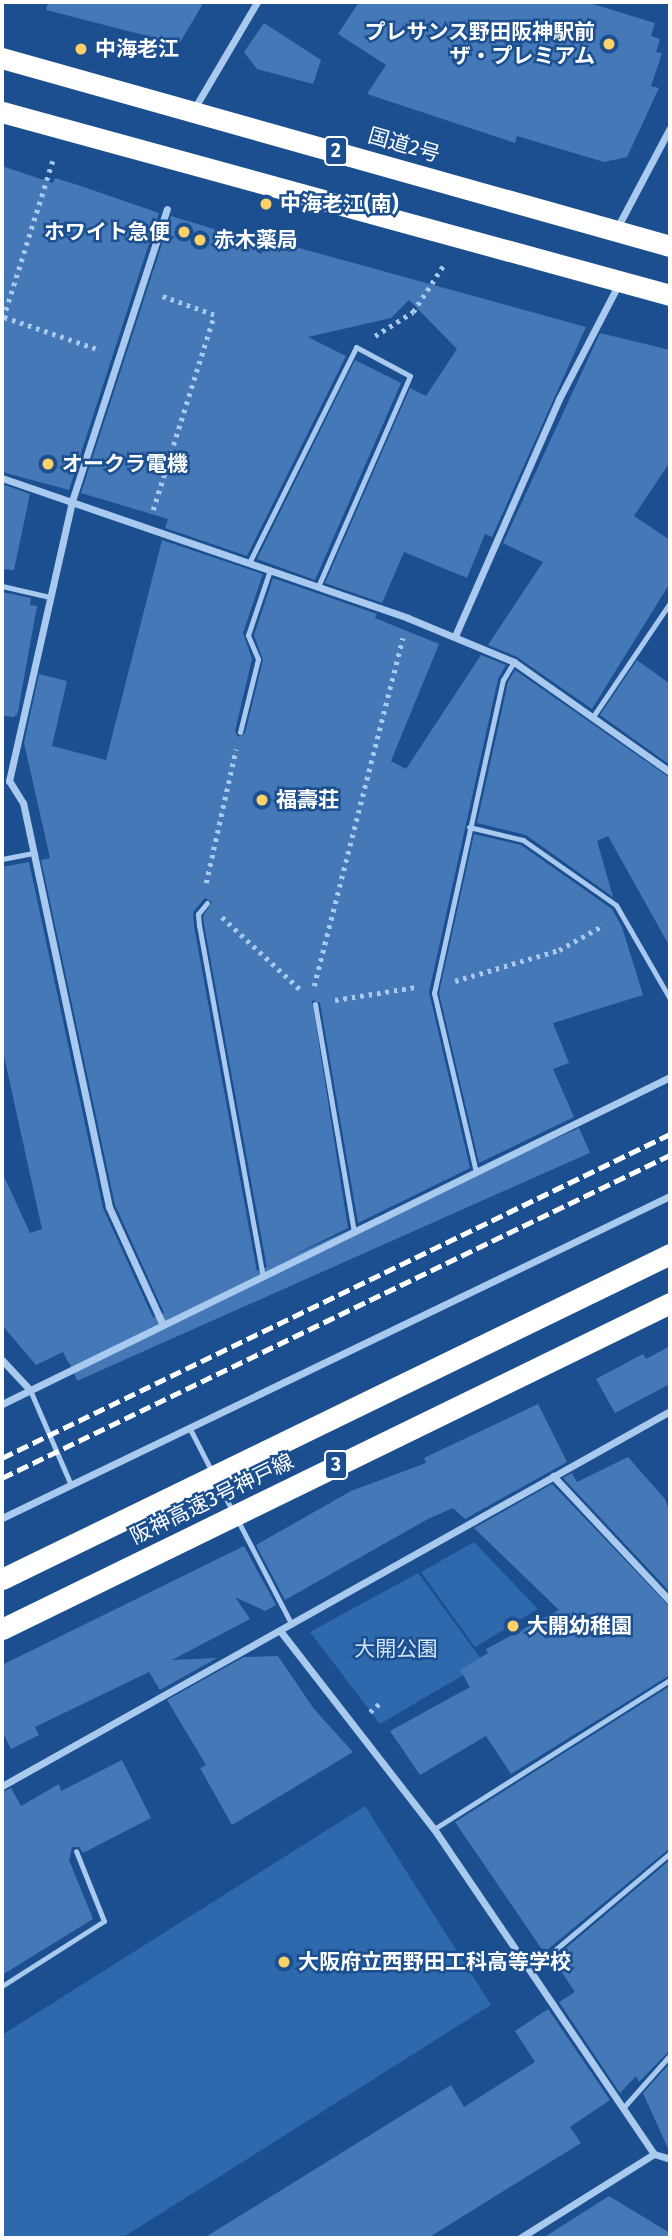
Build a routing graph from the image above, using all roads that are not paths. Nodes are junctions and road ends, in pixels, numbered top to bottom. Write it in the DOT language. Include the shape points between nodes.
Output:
graph roads {
  1 [pos="257,2"];
  2 [pos="2,58"];
  3 [pos="194,110"];
  4 [pos="2,112"];
  5 [pos="670,128"];
  6 [pos="167,209"];
  7 [pos="615,231"];
  8 [pos="670,246"];
  9 [pos="620,280"];
  10 [pos="670,295"];
  11 [pos="2,478"];
  12 [pos="72,501"];
  13 [pos="249,563"];
  14 [pos="270,570"];
  15 [pos="2,586"];
  16 [pos="318,587"];
  17 [pos="50,597"];
  18 [pos="670,603"];
  19 [pos="454,636"];
  20 [pos="514,662"];
  21 [pos="592,718"];
  22 [pos="240,732"];
  23 [pos="670,772"];
  24 [pos="5,781"];
  25 [pos="469,827"];
  26 [pos="34,853"];
  27 [pos="2,859"];
  28 [pos="207,903"];
  29 [pos="670,999"];
  30 [pos="315,1004"];
  31 [pos="670,1077"];
  32 [pos="476,1172"];
  33 [pos="670,1196"];
  34 [pos="354,1232"];
  35 [pos="670,1254"];
  36 [pos="263,1276"];
  37 [pos="670,1303"];
  38 [pos="163,1325"];
  39 [pos="2,1360"];
  40 [pos="30,1390"];
  41 [pos="2,1404"];
  42 [pos="670,1411"];
  43 [pos="189,1427"];
  44 [pos="553,1476"];
  45 [pos="71,1485"];
  46 [pos="2,1518"];
  47 [pos="2,1579"];
  48 [pos="670,1601"];
  49 [pos="292,1625"];
  50 [pos="2,1629"];
  51 [pos="281,1632"];
  52 [pos="670,1680"];
  53 [pos="2,1786"];
  54 [pos="434,1829"];
  55 [pos="76,1851"];
  56 [pos="670,1853"];
  57 [pos="530,1971"];
  58 [pos="2,1986"];
  59 [pos="670,2055"];
  60 [pos="623,2108"];
  61 [pos="654,2154"];
  62 [pos="670,2159"];
  63 [pos="520,2238"];
  1 -- 3 [label="street"];
  2 -- 3 [label="highway, 国道2号 / 2"];
  3 -- 7 [label="highway, 国道2号 / 2"];
  4 -- 9 [label="highway"];
  5 -- 7 [label="street"];
  6 -- 12 [label="street"];
  7 -- 8 [label="highway, 国道2号 / 2"];
  9 -- 10 [label="highway"];
  9 -- 19 [label="street" via="559,399"];
  11 -- 12 [label="street"];
  12 -- 13 [label="street"];
  12 -- 17 [label="street"];
  13 -- 14 [label="street"];
  13 -- 16 [label="lane" via="356,347 410,376"];
  14 -- 16 [label="street"];
  14 -- 22 [label="lane" via="248,635 258,659"];
  15 -- 17 [label="lane"];
  16 -- 19 [label="street"];
  17 -- 24 [label="street"];
  18 -- 21 [label="lane"];
  19 -- 20 [label="street"];
  20 -- 21 [label="street"];
  20 -- 25 [label="lane" via="503,680"];
  21 -- 23 [label="street"];
  24 -- 26 [label="street" via="23,803"];
  25 -- 29 [label="lane" via="523,840 623,914"];
  25 -- 32 [label="lane" via="435,984"];
  26 -- 27 [label="lane"];
  26 -- 38 [label="street" via="109,1207"];
  28 -- 36 [label="lane" via="198,915 199,925"];
  30 -- 34 [label="lane"];
  31 -- 32 [label="street"];
  32 -- 34 [label="street"];
  33 -- 43 [label="street"];
  34 -- 36 [label="street"];
  35 -- 47 [label="highway, 阪神高速3号神戸線 / 3, bridge"];
  36 -- 38 [label="street"];
  37 -- 50 [label="highway, 阪神高速3号神戸線 / 3, bridge"];
  38 -- 40 [label="street"];
  39 -- 40 [label="street"];
  40 -- 41 [label="street"];
  40 -- 45 [label="lane"];
  42 -- 44 [label="street"];
  43 -- 45 [label="street"];
  43 -- 49 [label="lane"];
  44 -- 48 [label="street"];
  44 -- 49 [label="street"];
  45 -- 46 [label="street"];
  49 -- 51 [label="street"];
  51 -- 53 [label="street"];
  51 -- 54 [label="street"];
  52 -- 54 [label="lane"];
  54 -- 57 [label="street"];
  55 -- 58 [label="lane" via="104,1921"];
  56 -- 57 [label="lane"];
  57 -- 60 [label="street"];
  59 -- 60 [label="lane"];
  60 -- 61 [label="street"];
  61 -- 62 [label="street"];
  61 -- 63 [label="street"];
}
